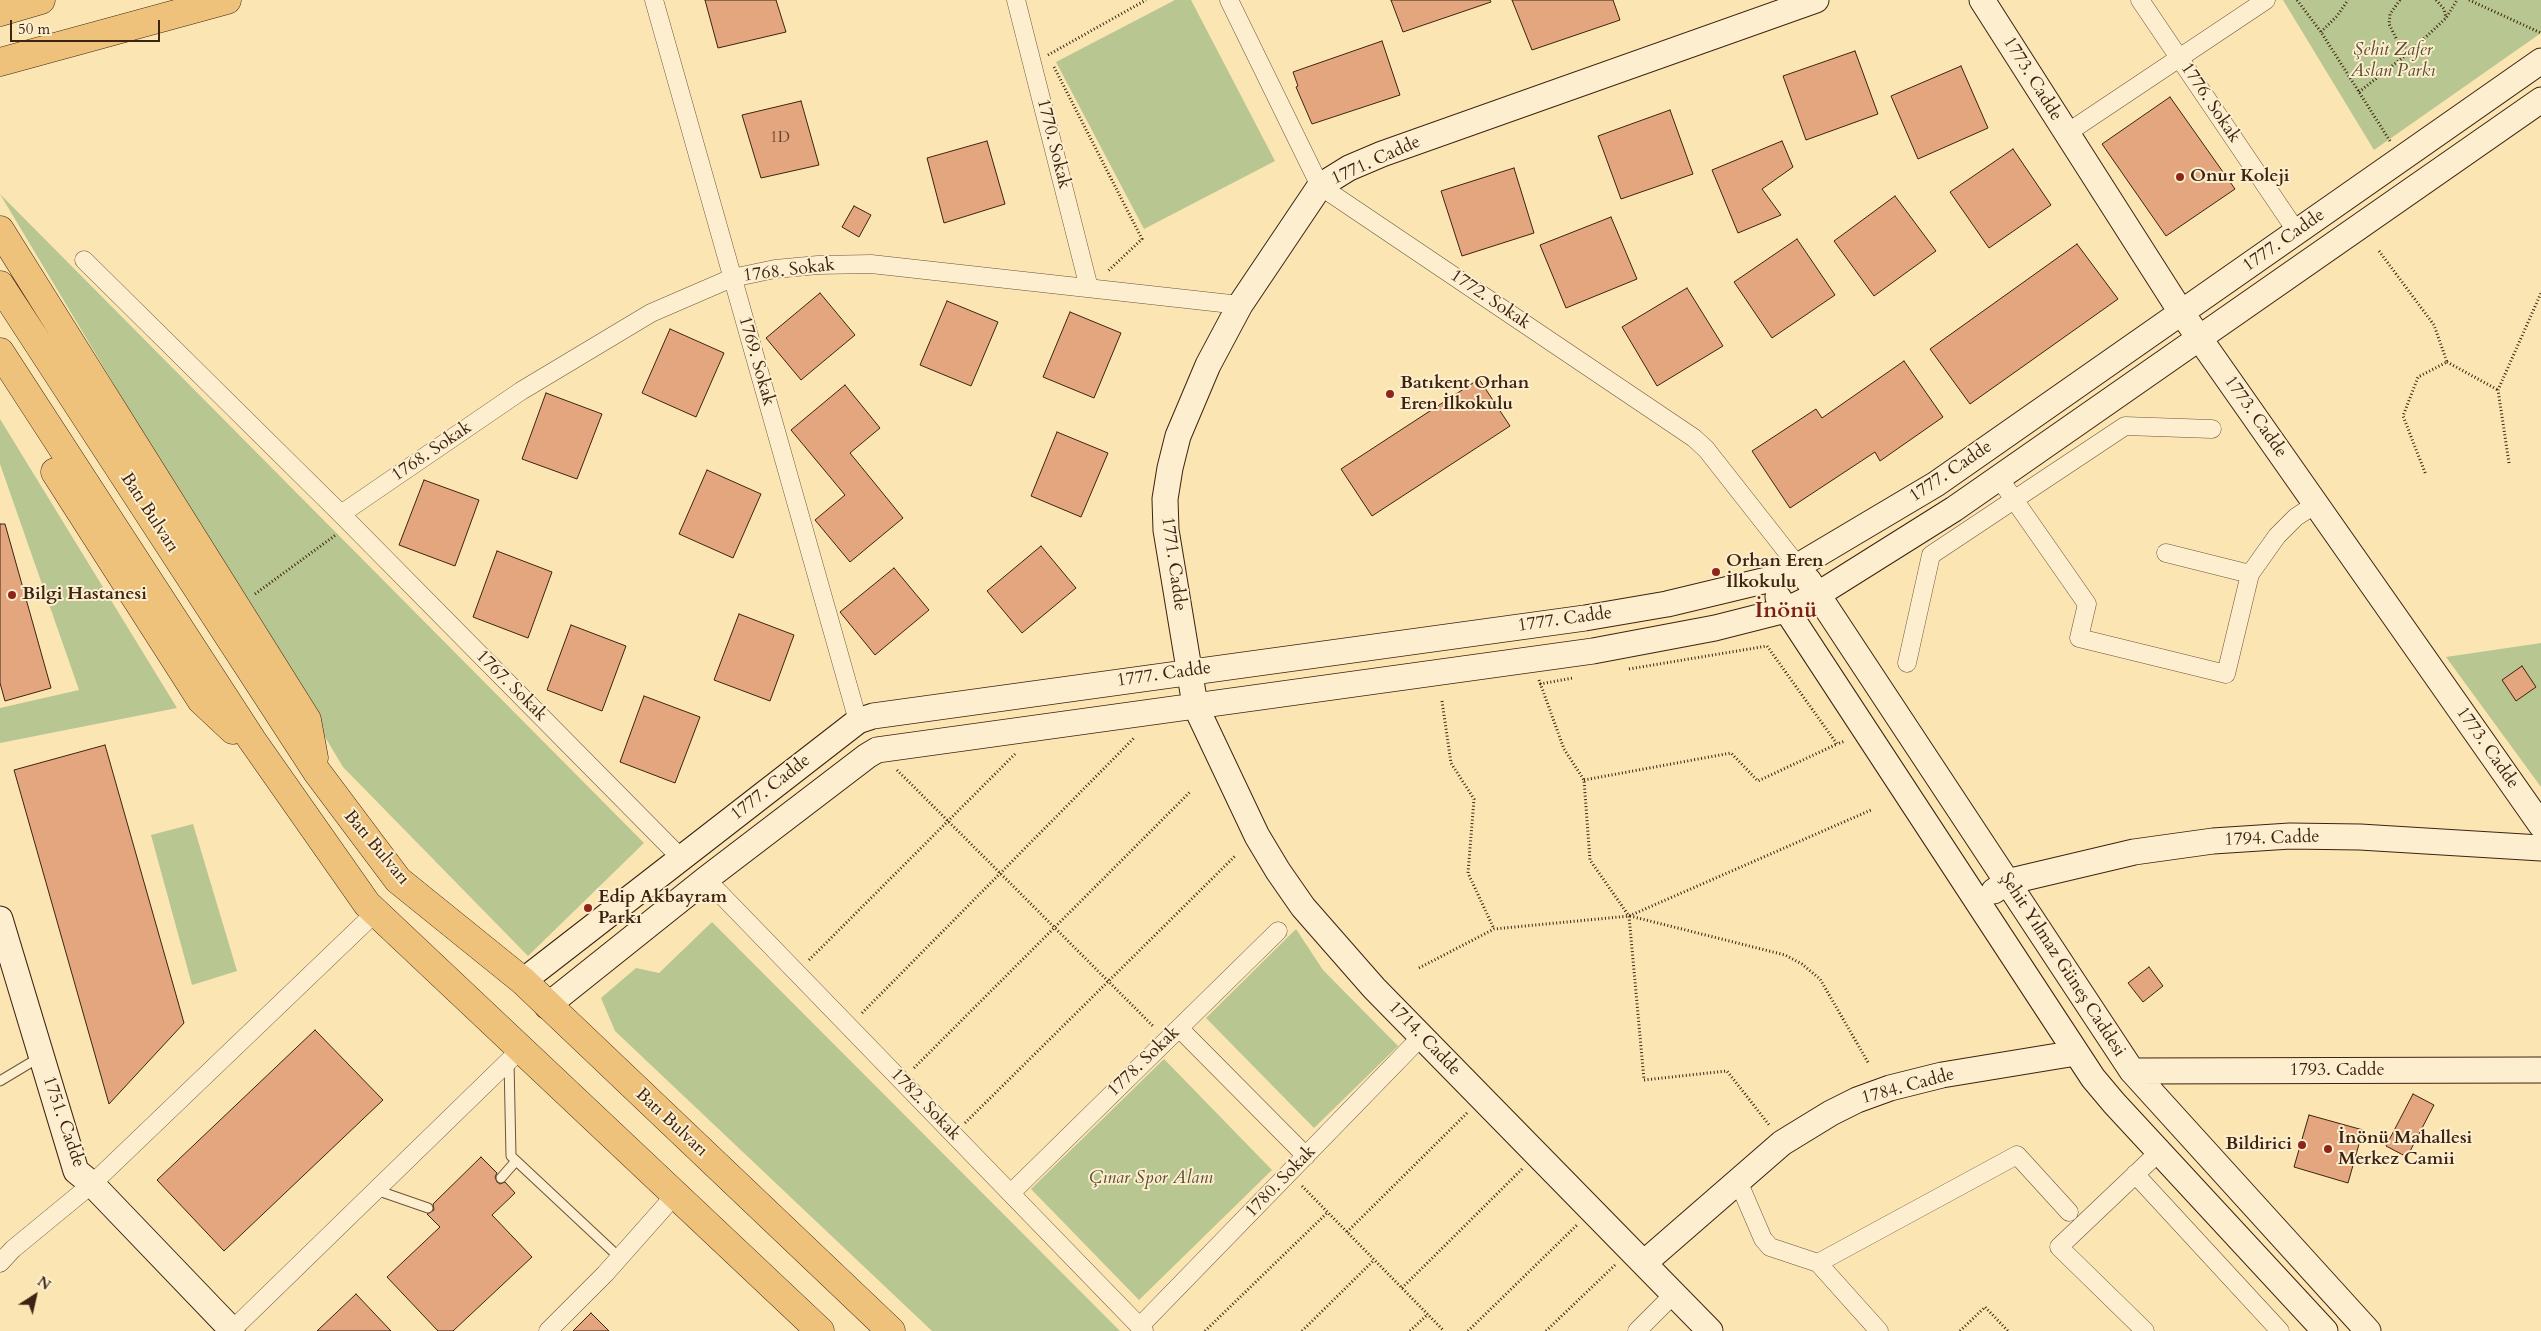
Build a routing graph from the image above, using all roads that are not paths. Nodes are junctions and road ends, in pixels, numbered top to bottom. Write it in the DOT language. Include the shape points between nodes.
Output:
graph roads {
  1 [pos="41,0"];
  2 [pos="175,0"];
  3 [pos="227,0"];
  4 [pos="654,0"];
  5 [pos="1016,0"];
  6 [pos="1229,0"];
  7 [pos="1816,0"];
  8 [pos="1982,0"];
  9 [pos="2140,0"];
  10 [pos="2266,0"];
  11 [pos="0,12"];
  12 [pos="0,51"];
  13 [pos="2180,58"];
  14 [pos="2541,61"];
  15 [pos="0,62"];
  16 [pos="2541,100"];
  17 [pos="2067,134"];
  18 [pos="1320,186"];
  19 [pos="0,230"];
  20 [pos="2297,232"];
  21 [pos="84,260"];
  22 [pos="732,278"];
  23 [pos="0,285"];
  24 [pos="1089,288"];
  25 [pos="1240,305"];
  26 [pos="2181,312"];
  27 [pos="2199,338"];
  28 [pos="0,352"];
  29 [pos="0,386"];
  30 [pos="2212,429"];
  31 [pos="1999,478"];
  32 [pos="2015,500"];
  33 [pos="2316,504"];
  34 [pos="346,519"];
  35 [pos="2166,553"];
  36 [pos="1798,566"];
  37 [pos="2250,574"];
  38 [pos="1767,580"];
  39 [pos="1817,595"];
  40 [pos="1786,610"];
  41 [pos="1907,663"];
  42 [pos="1189,672"];
  43 [pos="1195,705"];
  44 [pos="858,721"];
  45 [pos="252,740"];
  46 [pos="317,772"];
  47 [pos="2541,824"];
  48 [pos="2541,848"];
  49 [pos="681,858"];
  50 [pos="706,879"];
  51 [pos="2007,882"];
  52 [pos="1977,902"];
  53 [pos="376,912"];
  54 [pos="0,919"];
  55 [pos="1278,932"];
  56 [pos="522,981"];
  57 [pos="547,1006"];
  58 [pos="1173,1034"];
  59 [pos="1422,1036"];
  60 [pos="2076,1053"];
  61 [pos="515,1055"];
  62 [pos="41,1056"];
  63 [pos="2541,1070"];
  64 [pos="2132,1071"];
  65 [pos="0,1081"];
  66 [pos="2159,1152"];
  67 [pos="1306,1156"];
  68 [pos="515,1162"];
  69 [pos="2135,1174"];
  70 [pos="501,1178"];
  71 [pos="1738,1181"];
  72 [pos="92,1184"];
  73 [pos="376,1190"];
  74 [pos="1011,1193"];
  75 [pos="675,1195"];
  76 [pos="428,1208"];
  77 [pos="2069,1212"];
  78 [pos="1637,1256"];
  79 [pos="620,1258"];
  80 [pos="0,1263"];
  81 [pos="1818,1263"];
  82 [pos="1674,1294"];
  83 [pos="1142,1329"];
  84 [pos="232,1330"];
  85 [pos="548,1331"];
  86 [pos="820,1331"];
  87 [pos="892,1331"];
  88 [pos="1636,1331"];
  89 [pos="1710,1331"];
  90 [pos="1880,1331"];
  91 [pos="2145,1331"];
  92 [pos="2280,1331"];
  93 [pos="2325,1331"];
  94 [pos="2368,1331"];
  1 -- 11 [label="main road"];
  2 -- 12 [label="main road"];
  3 -- 15 [label="main road"];
  4 -- 22 [label="street, 1769. Sokak"];
  5 -- 24 [label="street, 1770. Sokak"];
  6 -- 18 [label="street, 1772. Sokak"];
  7 -- 18 [label="main road, 1771. Cadde" via="1382,154"];
  8 -- 17 [label="main road, 1773. Cadde"];
  9 -- 13 [label="street, 1776. Sokak"];
  10 -- 13 [label="street"];
  13 -- 17 [label="street"];
  13 -- 20 [label="street, 1776. Sokak"];
  14 -- 20 [label="main road, 1777. Cadde"];
  16 -- 27 [label="main road, 1777. Cadde"];
  17 -- 26 [label="main road, 1773. Cadde"];
  18 -- 25 [label="main road, 1771. Cadde"];
  18 -- 36 [label="street, 1772. Sokak" via="1694,438"];
  19 -- 46 [label="main road" via="307,720"];
  20 -- 26 [label="main road, 1777. Cadde"];
  21 -- 34 [label="street, 1767. Sokak"];
  22 -- 24 [label="street, 1768. Sokak" via="775,269 872,264"];
  22 -- 34 [label="street, 1768. Sokak" via="652,314 521,391"];
  22 -- 44 [label="street, 1769. Sokak"];
  23 -- 46 [label="main road, Batı Bulvarı"];
  24 -- 25 [label="street, 1768. Sokak"];
  25 -- 42 [label="main road, 1771. Cadde" via="1197,390 1178,436 1165,499 1166,530"];
  26 -- 27 [label="main road, 1773. Cadde"];
  26 -- 36 [label="main road, 1777. Cadde" via="1936,484"];
  27 -- 31 [label="main road, 1777. Cadde"];
  27 -- 33 [label="main road, 1773. Cadde"];
  28 -- 45 [label="main road, Batı Bulvarı"];
  29 -- 45 [label="main road" via="201,700 230,729"];
  30 -- 32 [label="street" via="2125,426"];
  31 -- 32 [label="street"];
  31 -- 39 [label="main road, 1777. Cadde"];
  32 -- 37 [label="street" via="2087,604 2079,638 2226,674"];
  32 -- 41 [label="street" via="1931,555"];
  33 -- 37 [label="street" via="2296,517 2277,536"];
  33 -- 47 [label="main road, 1773. Cadde"];
  34 -- 49 [label="street, 1767. Sokak"];
  35 -- 37 [label="street"];
  36 -- 38 [label="main road, 1777. Cadde"];
  36 -- 39 [label="main road, Şehit Yılmaz Güneş Caddesi"];
  38 -- 40 [label="main road, Şehit Yılmaz Güneş Caddesi"];
  38 -- 42 [label="main road, 1777. Cadde" via="1667,604 1594,616"];
  39 -- 40 [label="main road, 1777. Cadde"];
  39 -- 51 [label="main road, Şehit Yılmaz Güneş Caddesi"];
  40 -- 43 [label="main road, 1777. Cadde" via="1715,628 1593,651"];
  40 -- 52 [label="main road, Şehit Yılmaz Güneş Caddesi"];
  42 -- 43 [label="main road, 1771. Cadde"];
  42 -- 44 [label="main road, 1777. Cadde" via="889,713"];
  43 -- 50 [label="main road, 1777. Cadde" via="877,750"];
  43 -- 59 [label="main road, 1714. Cadde" via="1257,836 1303,907 1334,945"];
  44 -- 49 [label="main road, 1777. Cadde"];
  45 -- 53 [label="main road, Batı Bulvarı" via="367,904"];
  46 -- 56 [label="main road, Batı Bulvarı" via="398,880"];
  48 -- 51 [label="main road, 1794. Cadde" via="2360,837 2290,836 2223,840 2134,852"];
  49 -- 56 [label="main road, 1777. Cadde"];
  50 -- 57 [label="main road, 1777. Cadde"];
  50 -- 74 [label="street, 1782. Sokak"];
  51 -- 52 [label="main road"];
  51 -- 64 [label="main road, Şehit Yılmaz Güneş Caddesi"];
  52 -- 60 [label="main road, Şehit Yılmaz Güneş Caddesi"];
  53 -- 61 [label="main road, Batı Bulvarı"];
  53 -- 72 [label="street"];
  54 -- 62 [label="main road, 1751. Cadde"];
  55 -- 58 [label="street, 1778. Sokak"];
  56 -- 57 [label="main road, Batı Bulvarı"];
  57 -- 87 [label="main road, Batı Bulvarı"];
  58 -- 67 [label="street"];
  58 -- 74 [label="street, 1778. Sokak"];
  59 -- 67 [label="street, 1780. Sokak"];
  59 -- 78 [label="main road, 1714. Cadde"];
  60 -- 66 [label="main road, Şehit Yılmaz Güneş Caddesi" via="2114,1103"];
  60 -- 71 [label="main road, 1784. Cadde" via="1942,1075 1857,1100 1782,1143"];
  61 -- 68 [label="lane" via="510,1145"];
  61 -- 73 [label="street"];
  61 -- 75 [label="main road, Batı Bulvarı"];
  62 -- 65 [label="lane"];
  62 -- 72 [label="main road, 1751. Cadde" via="76,1171"];
  63 -- 64 [label="main road, 1793. Cadde"];
  64 -- 94 [label="main road, Şehit Yılmaz Güneş Caddesi"];
  66 -- 69 [label="street"];
  66 -- 93 [label="main road, Şehit Yılmaz Güneş Caddesi"];
  67 -- 83 [label="street, 1780. Sokak"];
  68 -- 70 [label="lane"];
  68 -- 79 [label="lane"];
  69 -- 91 [label="street" via="2059,1247"];
  69 -- 92 [label="street"];
  71 -- 78 [label="main road, 1784. Cadde"];
  71 -- 81 [label="street" via="1763,1239 1770,1247"];
  72 -- 80 [label="street"];
  72 -- 84 [label="main road, 1751. Cadde"];
  73 -- 76 [label="lane"];
  73 -- 84 [label="street"];
  74 -- 83 [label="street, 1782. Sokak"];
  75 -- 79 [label="street"];
  75 -- 86 [label="main road, Batı Bulvarı"];
  77 -- 81 [label="street" via="2017,1155"];
  78 -- 82 [label="main road, 1714. Cadde"];
  79 -- 85 [label="street"];
  81 -- 90 [label="street"];
  82 -- 88 [label="street"];
  82 -- 89 [label="main road, 1714. Cadde"];
}
